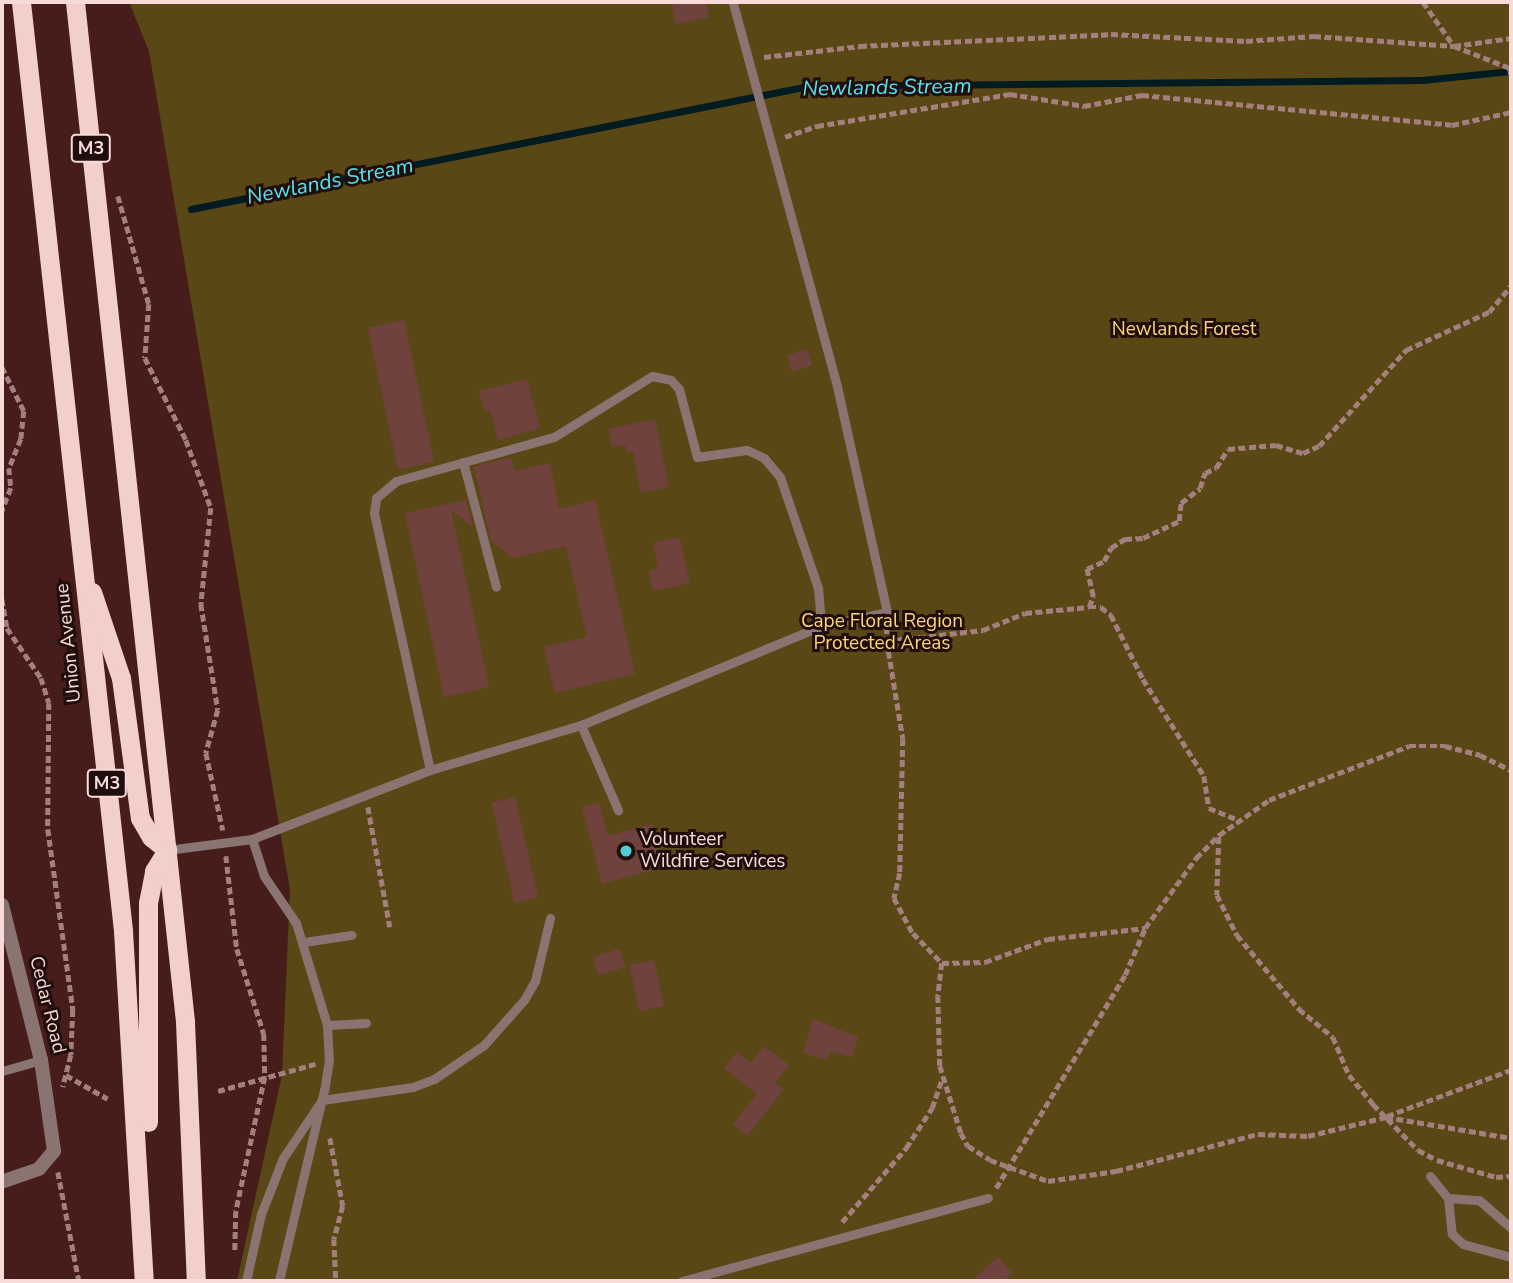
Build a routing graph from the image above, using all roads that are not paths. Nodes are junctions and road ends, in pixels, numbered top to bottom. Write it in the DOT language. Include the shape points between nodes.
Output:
graph roads {
  1 [pos="21,2"];
  2 [pos="75,2"];
  3 [pos="733,2"];
  4 [pos="463,462"];
  5 [pos="85,577"];
  6 [pos="496,587"];
  7 [pos="821,626"];
  8 [pos="581,725"];
  9 [pos="430,770"];
  10 [pos="618,810"];
  11 [pos="252,839"];
  12 [pos="167,850"];
  13 [pos="2,905"];
  14 [pos="550,918"];
  15 [pos="351,935"];
  16 [pos="304,942"];
  17 [pos="366,1023"];
  18 [pos="327,1025"];
  19 [pos="41,1060"];
  20 [pos="2,1071"];
  21 [pos="322,1100"];
  22 [pos="1430,1176"];
  23 [pos="2,1182"];
  24 [pos="140,1185"];
  25 [pos="988,1198"];
  26 [pos="1448,1198"];
  27 [pos="1511,1228"];
  28 [pos="1511,1257"];
  29 [pos="144,1281"];
  30 [pos="196,1281"];
  31 [pos="246,1281"];
  32 [pos="279,1281"];
  33 [pos="682,1281"];
  1 -- 5 [label="highway, Union Avenue / M3"];
  2 -- 12 [label="highway, M3"];
  3 -- 7 [label="lane" via="838,386 887,612"];
  4 -- 6 [label="lane"];
  4 -- 7 [label="lane" via="554,437 641,382 663,376 679,390 697,457 747,450 764,457 780,477 818,588"];
  4 -- 9 [label="lane" via="396,481 376,498 374,513"];
  5 -- 12 [label="highway" via="101,609 121,678 140,818 151,837"];
  5 -- 24 [label="highway, Union Avenue / M3" via="123,930"];
  7 -- 8 [label="lane"];
  8 -- 9 [label="lane"];
  8 -- 10 [label="lane"];
  9 -- 11 [label="lane"];
  11 -- 12 [label="lane"];
  11 -- 16 [label="lane" via="264,876 285,903"];
  12 -- 24 [label="highway" via="154,871 149,895 148,1136"];
  12 -- 30 [label="highway, M3" via="185,1022"];
  13 -- 19 [label="street, Cedar Road"];
  14 -- 21 [label="lane" via="534,981 524,1000 484,1045 434,1079 413,1087"];
  15 -- 16 [label="lane"];
  16 -- 18 [label="lane"];
  17 -- 18 [label="lane"];
  18 -- 21 [label="lane" via="329,1060"];
  19 -- 20 [label="lane"];
  19 -- 23 [label="street, Cedar Road" via="54,1151 39,1169"];
  21 -- 31 [label="lane" via="283,1158 261,1214"];
  21 -- 32 [label="lane"];
  22 -- 26 [label="lane"];
  24 -- 29 [label="highway, Union Avenue / M3"];
  25 -- 33 [label="lane"];
  26 -- 27 [label="lane" via="1479,1200"];
  26 -- 28 [label="lane" via="1452,1234 1463,1244"];
}
